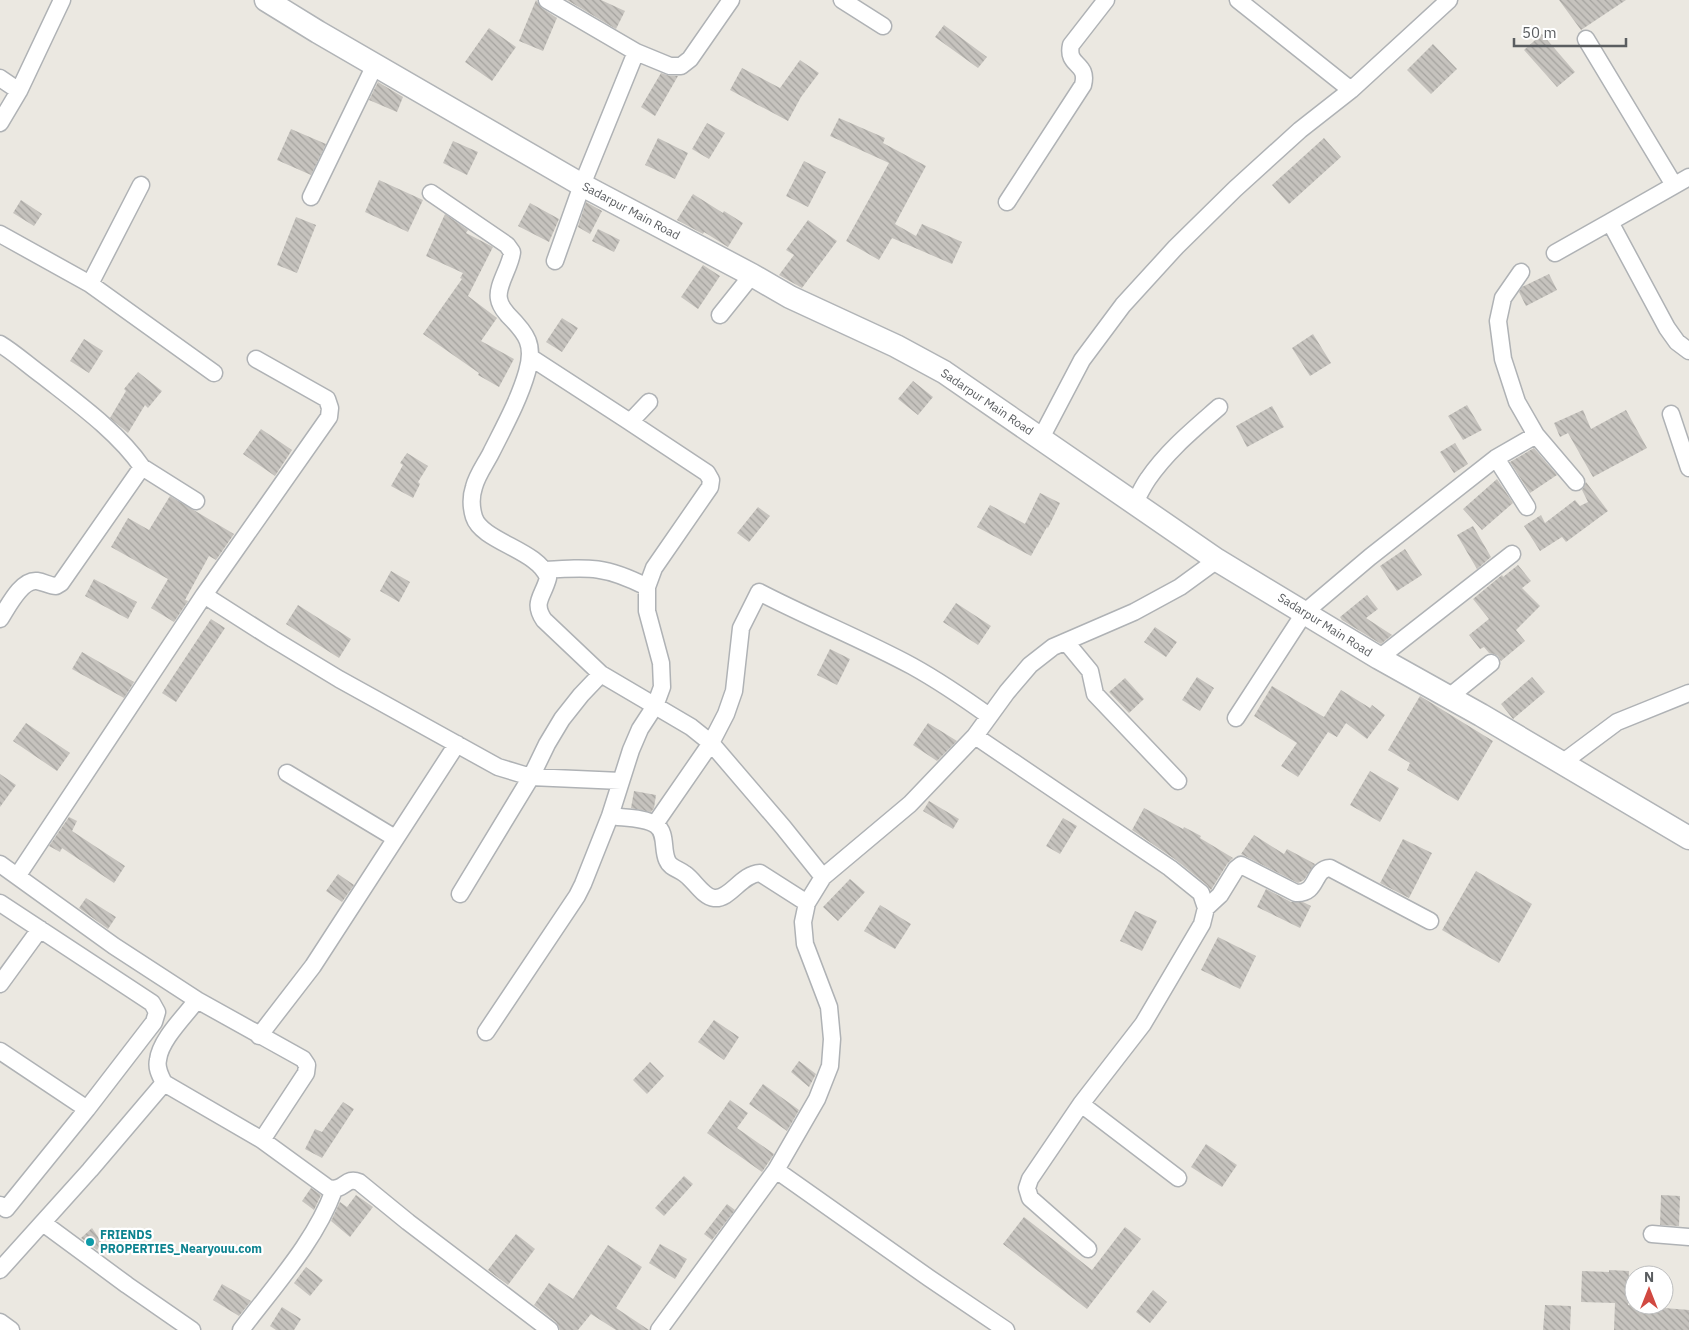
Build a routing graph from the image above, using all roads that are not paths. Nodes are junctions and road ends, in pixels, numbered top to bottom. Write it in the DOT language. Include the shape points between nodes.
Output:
graph roads {
  1 [pos="62,0"];
  2 [pos="266,0"];
  3 [pos="547,0"];
  4 [pos="731,0"];
  5 [pos="842,0"];
  6 [pos="1106,0"];
  7 [pos="1238,0"];
  8 [pos="1449,0"];
  9 [pos="883,26"];
  10 [pos="1586,39"];
  11 [pos="636,52"];
  12 [pos="375,65"];
  13 [pos="0,78"];
  14 [pos="1350,90"];
  15 [pos="19,91"];
  16 [pos="0,123"];
  17 [pos="1689,176"];
  18 [pos="141,185"];
  19 [pos="582,185"];
  20 [pos="1674,185"];
  21 [pos="431,194"];
  22 [pos="311,197"];
  23 [pos="1006,202"];
  24 [pos="1610,222"];
  25 [pos="0,234"];
  26 [pos="1555,253"];
  27 [pos="555,261"];
  28 [pos="1522,272"];
  29 [pos="752,275"];
  30 [pos="90,284"];
  31 [pos="720,315"];
  32 [pos="1,348"];
  33 [pos="1689,351"];
  34 [pos="530,357"];
  35 [pos="256,360"];
  36 [pos="214,373"];
  37 [pos="649,402"];
  38 [pos="1219,407"];
  39 [pos="1671,414"];
  40 [pos="630,422"];
  41 [pos="1536,435"];
  42 [pos="1040,438"];
  43 [pos="1496,458"];
  44 [pos="142,467"];
  45 [pos="1689,468"];
  46 [pos="1576,482"];
  47 [pos="196,501"];
  48 [pos="1135,502"];
  49 [pos="1527,507"];
  50 [pos="1512,554"];
  51 [pos="1217,560"];
  52 [pos="545,570"];
  53 [pos="647,587"];
  54 [pos="204,595"];
  55 [pos="1305,612"];
  56 [pos="0,619"];
  57 [pos="1066,642"];
  58 [pos="1379,658"];
  59 [pos="1491,663"];
  60 [pos="601,674"];
  61 [pos="1689,694"];
  62 [pos="1449,697"];
  63 [pos="655,706"];
  64 [pos="989,716"];
  65 [pos="1236,718"];
  66 [pos="975,736"];
  67 [pos="711,743"];
  68 [pos="457,744"];
  69 [pos="1562,763"];
  70 [pos="287,774"];
  71 [pos="531,777"];
  72 [pos="621,781"];
  73 [pos="1178,781"];
  74 [pos="610,816"];
  75 [pos="655,824"];
  76 [pos="396,838"];
  77 [pos="1689,838"];
  78 [pos="0,864"];
  79 [pos="18,875"];
  80 [pos="823,877"];
  81 [pos="460,894"];
  82 [pos="0,903"];
  83 [pos="807,904"];
  84 [pos="1206,908"];
  85 [pos="1430,921"];
  86 [pos="40,929"];
  87 [pos="0,984"];
  88 [pos="197,1000"];
  89 [pos="486,1032"];
  90 [pos="259,1036"];
  91 [pos="0,1051"];
  92 [pos="164,1083"];
  93 [pos="1081,1104"];
  94 [pos="87,1109"];
  95 [pos="262,1140"];
  96 [pos="776,1170"];
  97 [pos="1178,1178"];
  98 [pos="334,1190"];
  99 [pos="2,1210"];
  100 [pos="43,1223"];
  101 [pos="1652,1234"];
  102 [pos="1689,1237"];
  103 [pos="1088,1249"];
  104 [pos="0,1270"];
  105 [pos="0,1322"];
  106 [pos="11,1330"];
  107 [pos="192,1330"];
  108 [pos="241,1330"];
  109 [pos="550,1330"];
  110 [pos="659,1330"];
  111 [pos="1006,1330"];
  1 -- 15 [label="street"];
  2 -- 12 [label="street, Sadarpur Main Road"];
  3 -- 11 [label="street"];
  4 -- 11 [label="street" via="690,59 681,66 670,66"];
  5 -- 9 [label="street"];
  6 -- 23 [label="street" via="1071,45 1069,53 1083,70 1083,85"];
  7 -- 14 [label="street"];
  8 -- 14 [label="street"];
  10 -- 20 [label="street"];
  11 -- 19 [label="street"];
  12 -- 19 [label="street, Sadarpur Main Road"];
  12 -- 22 [label="street"];
  13 -- 15 [label="street"];
  14 -- 42 [label="street" via="1235,189 1123,305 1082,360"];
  15 -- 16 [label="street"];
  17 -- 20 [label="street"];
  18 -- 30 [label="street"];
  19 -- 27 [label="street"];
  19 -- 29 [label="street, Sadarpur Main Road"];
  20 -- 24 [label="street"];
  21 -- 34 [label="street" via="507,245 512,252 498,298 502,309 524,331"];
  24 -- 26 [label="street"];
  24 -- 33 [label="street" via="1667,328"];
  25 -- 30 [label="street"];
  28 -- 41 [label="street" via="1503,298 1498,321 1503,359 1517,402"];
  29 -- 31 [label="street"];
  29 -- 42 [label="street, Sadarpur Main Road" via="790,297 944,372"];
  30 -- 36 [label="street"];
  32 -- 44 [label="street" via="81,406"];
  34 -- 40 [label="street"];
  34 -- 52 [label="street" via="507,422 474,486 471,505 474,519 483,530"];
  35 -- 54 [label="street" via="327,399 329,417"];
  37 -- 40 [label="street"];
  38 -- 48 [label="street" via="1166,457 1148,478"];
  39 -- 45 [label="street"];
  40 -- 53 [label="street" via="708,473 711,480 710,488 654,568"];
  41 -- 43 [label="street"];
  41 -- 46 [label="street"];
  42 -- 48 [label="street, Sadarpur Main Road"];
  43 -- 49 [label="street"];
  43 -- 55 [label="street"];
  44 -- 47 [label="street"];
  44 -- 56 [label="street" via="61,583 56,586 29,581"];
  48 -- 51 [label="street, Sadarpur Main Road"];
  50 -- 58 [label="street"];
  51 -- 55 [label="street, Sadarpur Main Road"];
  51 -- 57 [label="street" via="1180,587 1134,612"];
  52 -- 53 [label="street" via="601,569"];
  52 -- 60 [label="street" via="548,578 538,611"];
  53 -- 63 [label="street" via="647,611 661,663 662,686"];
  54 -- 68 [label="street" via="340,679"];
  54 -- 79 [label="street"];
  55 -- 58 [label="street, Sadarpur Main Road"];
  55 -- 65 [label="street"];
  57 -- 64 [label="street" via="1030,665"];
  57 -- 73 [label="street" via="1090,671 1095,694"];
  58 -- 62 [label="street, Sadarpur Main Road"];
  59 -- 62 [label="street"];
  60 -- 63 [label="street"];
  60 -- 71 [label="street" via="562,719"];
  61 -- 69 [label="street" via="1617,722"];
  62 -- 69 [label="street, Sadarpur Main Road"];
  63 -- 67 [label="street"];
  63 -- 72 [label="street" via="640,729"];
  64 -- 66 [label="street"];
  64 -- 67 [label="street" via="910,665 760,592 741,628 734,691"];
  66 -- 80 [label="street" via="910,804"];
  66 -- 84 [label="street" via="1170,868 1201,893"];
  67 -- 75 [label="street"];
  67 -- 80 [label="street"];
  68 -- 71 [label="street" via="498,767"];
  68 -- 76 [label="street"];
  69 -- 77 [label="street, Sadarpur Main Road"];
  70 -- 76 [label="street"];
  71 -- 72 [label="street"];
  71 -- 81 [label="street"];
  72 -- 74 [label="street"];
  74 -- 75 [label="street"];
  74 -- 89 [label="street" via="577,896"];
  75 -- 83 [label="street" via="661,830 670,866 686,874 708,896 720,898 746,876 760,873"];
  76 -- 90 [label="street" via="313,966"];
  78 -- 79 [label="street"];
  79 -- 88 [label="street" via="114,946"];
  80 -- 83 [label="street"];
  82 -- 86 [label="street"];
  83 -- 96 [label="street" via="803,922 805,944 829,1007 830,1066 817,1099"];
  84 -- 85 [label="street" via="1220,895 1241,865 1304,894 1322,871 1330,868"];
  84 -- 93 [label="street" via="1202,924 1142,1024"];
  86 -- 87 [label="street"];
  86 -- 94 [label="street" via="152,1003 156,1012 154,1022"];
  88 -- 90 [label="street"];
  88 -- 92 [label="street" via="163,1044 158,1072"];
  90 -- 95 [label="street" via="303,1059 307,1065 306,1073"];
  91 -- 94 [label="street"];
  92 -- 95 [label="street"];
  92 -- 100 [label="street"];
  93 -- 97 [label="street"];
  93 -- 103 [label="street" via="1030,1178 1027,1188 1030,1198"];
  94 -- 99 [label="street"];
  95 -- 98 [label="street"];
  96 -- 110 [label="street"];
  96 -- 111 [label="street"];
  98 -- 108 [label="street" via="328,1208 308,1240"];
  98 -- 109 [label="street" via="354,1180 359,1182"];
  100 -- 104 [label="street"];
  100 -- 107 [label="street"];
  101 -- 102 [label="street"];
  105 -- 106 [label="street"];
}
